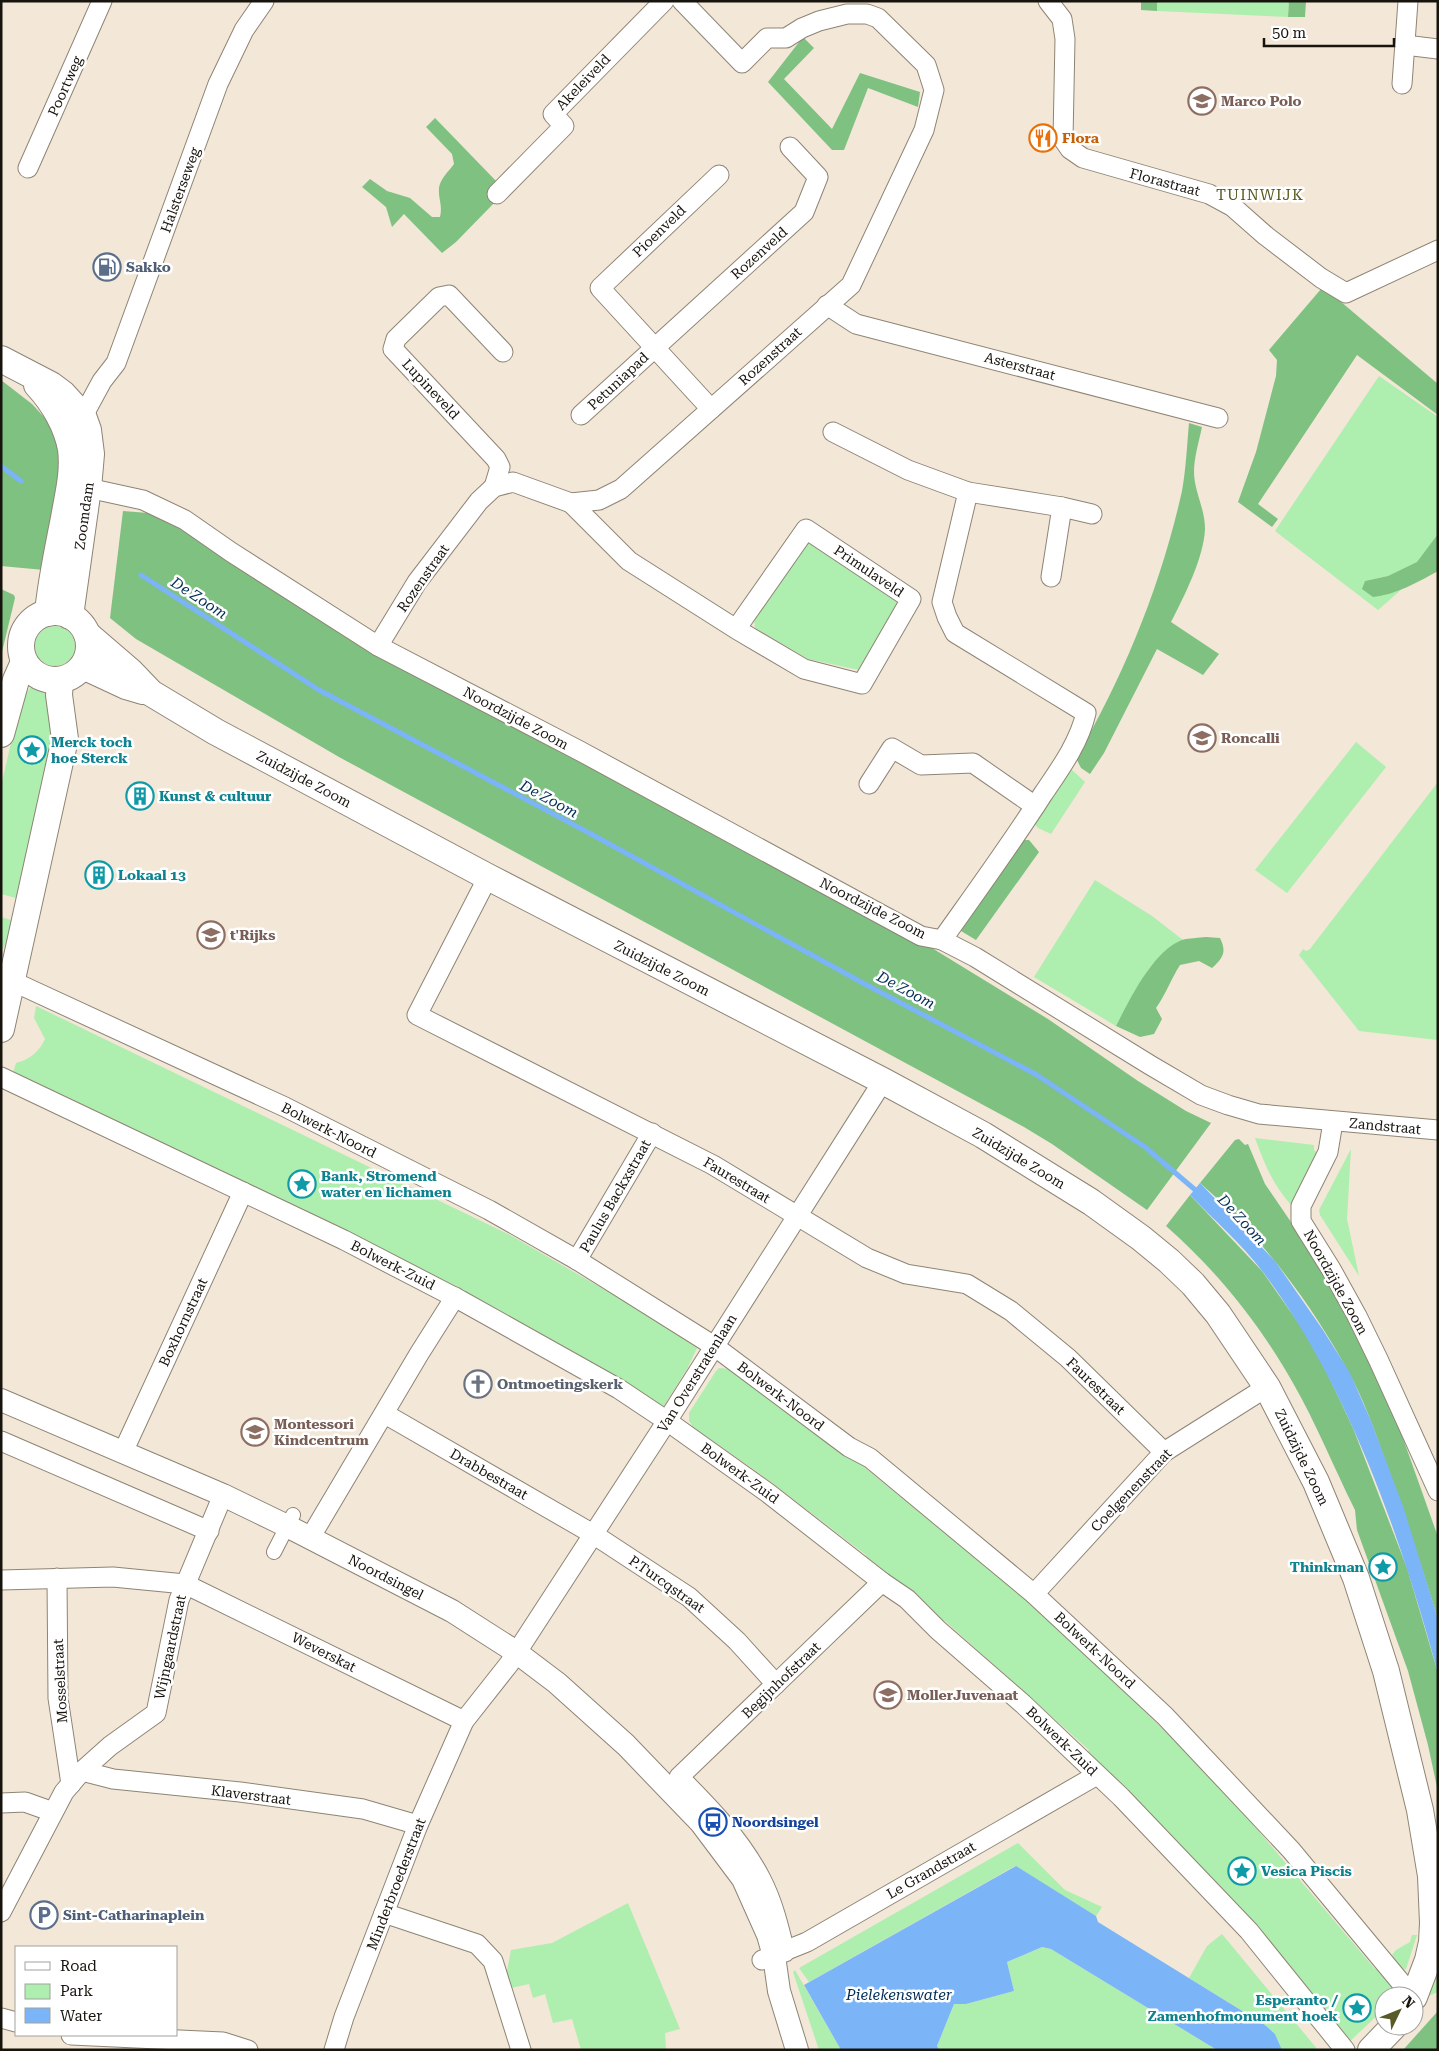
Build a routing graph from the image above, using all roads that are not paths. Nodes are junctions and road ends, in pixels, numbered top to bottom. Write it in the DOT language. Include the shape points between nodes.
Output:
graph roads {
  1 [pos="264,1"];
  2 [pos="664,1"];
  3 [pos="682,1"];
  4 [pos="1048,1"];
  5 [pos="1408,1"];
  6 [pos="99,2"];
  7 [pos="1405,45"];
  8 [pos="1438,48"];
  9 [pos="1402,84"];
  10 [pos="790,147"];
  11 [pos="28,168"];
  12 [pos="718,175"];
  13 [pos="497,194"];
  14 [pos="1438,250"];
  15 [pos="600,288"];
  16 [pos="827,305"];
  17 [pos="655,346"];
  18 [pos="503,352"];
  19 [pos="11,365"];
  20 [pos="711,409"];
  21 [pos="581,415"];
  22 [pos="74,417"];
  23 [pos="1218,418"];
  24 [pos="833,432"];
  25 [pos="494,487"];
  26 [pos="88,488"];
  27 [pos="968,492"];
  28 [pos="571,503"];
  29 [pos="1062,507"];
  30 [pos="1092,514"];
  31 [pos="1051,577"];
  32 [pos="68,621"];
  33 [pos="736,629"];
  34 [pos="378,646"];
  35 [pos="24,662"];
  36 [pos="83,666"];
  37 [pos="60,680"];
  38 [pos="151,693"];
  39 [pos="1,734"];
  40 [pos="869,784"];
  41 [pos="1036,806"];
  42 [pos="488,877"];
  43 [pos="942,940"];
  44 [pos="6,978"];
  45 [pos="1,1029"];
  46 [pos="1,1076"];
  47 [pos="883,1081"];
  48 [pos="1333,1122"];
  49 [pos="1438,1130"];
  50 [pos="652,1132"];
  51 [pos="243,1192"];
  52 [pos="797,1217"];
  53 [pos="577,1260"];
  54 [pos="455,1297"];
  55 [pos="714,1346"];
  56 [pos="1267,1387"];
  57 [pos="1,1400"];
  58 [pos="385,1414"];
  59 [pos="1,1415"];
  60 [pos="667,1421"];
  61 [pos="1,1441"];
  62 [pos="123,1452"];
  63 [pos="1164,1452"];
  64 [pos="1438,1492"];
  65 [pos="220,1502"];
  66 [pos="209,1531"];
  67 [pos="284,1533"];
  68 [pos="593,1534"];
  69 [pos="310,1538"];
  70 [pos="57,1578"];
  71 [pos="1,1580"];
  72 [pos="882,1582"];
  73 [pos="185,1584"];
  74 [pos="1034,1594"];
  75 [pos="513,1658"];
  76 [pos="776,1684"];
  77 [pos="464,1721"];
  78 [pos="1097,1775"];
  79 [pos="679,1777"];
  80 [pos="76,1778"];
  81 [pos="1,1803"];
  82 [pos="53,1812"];
  83 [pos="418,1825"];
  84 [pos="1,1912"];
  85 [pos="384,1913"];
  86 [pos="774,1956"];
  87 [pos="1403,1986"];
  88 [pos="1417,1986"];
  89 [pos="1,2018"];
  90 [pos="15,2022"];
  91 [pos="1384,2036"];
  92 [pos="74,2040"];
  93 [pos="248,2050"];
  94 [pos="334,2050"];
  95 [pos="521,2050"];
  96 [pos="797,2050"];
  97 [pos="1345,2050"];
  98 [pos="1371,2050"];
  1 -- 22 [label="street, Halsterseweg" via="244,30 218,84 116,363"];
  2 -- 13 [label="street, Akeleiveld" via="553,114 564,126"];
  3 -- 16 [label="street, Rozenstraat" via="742,63 767,38 786,38 819,21 847,14 867,14 878,18 926,65 934,90 924,130 851,285"];
  4 -- 14 [label="street, Florastraat" via="1062,19 1066,40 1063,139 1083,158 1209,194 1233,207 1321,278 1346,293"];
  5 -- 7 [label="street"];
  6 -- 11 [label="street, Poortweg"];
  7 -- 8 [label="street"];
  7 -- 9 [label="street"];
  10 -- 17 [label="street, Rozenveld" via="818,177 804,212"];
  12 -- 15 [label="street, Pioenveld"];
  15 -- 17 [label="street, Petuniapad"];
  16 -- 20 [label="street, Rozenstraat"];
  16 -- 23 [label="street, Asterstraat" via="856,324"];
  17 -- 20 [label="street, Petuniapad"];
  17 -- 21 [label="street, Petuniapad"];
  18 -- 25 [label="street, Lupineveld" via="449,295 439,297 396,339 394,349 496,459 500,467"];
  19 -- 22 [label="main road" via="51,385"];
  20 -- 28 [label="street, Rozenstraat" via="621,489 599,500"];
  22 -- 26 [label="main road, Zoomdam" via="88,430 91,454"];
  22 -- 32 [label="main road, Zoomdam" via="72,474 50,586"];
  24 -- 27 [label="street" via="908,470"];
  25 -- 28 [label="street, Rozenstraat" via="513,482"];
  25 -- 34 [label="street, Rozenstraat" via="417,582"];
  26 -- 32 [label="main road, Zoomdam"];
  26 -- 34 [label="street, Noordzijde Zoom" via="143,500 185,520"];
  27 -- 29 [label="street"];
  27 -- 41 [label="street" via="942,602 946,617 955,633 1086,713 1067,757"];
  28 -- 33 [label="street, Primulaveld" via="629,560"];
  29 -- 30 [label="street"];
  29 -- 31 [label="street"];
  32 -- 35 [label="main road" via="34,619 25,629 21,648"];
  32 -- 36 [label="main road" via="89,644"];
  32 -- 38 [label="main road, Zuidzijde Zoom" via="130,671"];
  33 -- 33 [label="street, Primulaveld" via="804,669 862,684 911,599 806,529"];
  34 -- 43 [label="street, Noordzijde Zoom" via="921,936"];
  35 -- 37 [label="main road" via="41,678"];
  35 -- 39 [label="main road"];
  36 -- 37 [label="main road" via="72,676"];
  36 -- 38 [label="main road, Zuidzijde Zoom" via="126,686"];
  37 -- 44 [label="main road" via="65,740"];
  38 -- 42 [label="main road, Zuidzijde Zoom" via="216,732"];
  40 -- 41 [label="street" via="892,748 921,765 973,763"];
  41 -- 43 [label="street"];
  42 -- 47 [label="main road, Zuidzijde Zoom"];
  42 -- 50 [label="street, Faurestraat" via="417,1015"];
  43 -- 48 [label="street, Noordzijde Zoom" via="1201,1095 1259,1114"];
  44 -- 45 [label="main road"];
  44 -- 53 [label="street, Bolwerk-Noord" via="294,1112 489,1210"];
  46 -- 51 [label="street, Bolwerk-Zuid"];
  47 -- 52 [label="street, Van Overstratenlaan"];
  47 -- 56 [label="main road, Zuidzijde Zoom" via="982,1135 1091,1202 1141,1238 1169,1261 1212,1306"];
  48 -- 49 [label="street, Zandstraat"];
  48 -- 64 [label="street, Noordzijde Zoom" via="1328,1152 1301,1206 1301,1221 1361,1325"];
  50 -- 52 [label="street, Faurestraat" via="713,1164"];
  50 -- 53 [label="street, Paulus Backxstraat"];
  51 -- 54 [label="street, Bolwerk-Zuid"];
  51 -- 62 [label="street, Boxhornstraat"];
  52 -- 55 [label="street, Van Overstratenlaan"];
  52 -- 63 [label="street, Faurestraat" via="867,1258 906,1274 967,1284 1011,1311 1068,1358"];
  53 -- 55 [label="street, Bolwerk-Noord"];
  54 -- 58 [label="street"];
  54 -- 60 [label="street, Bolwerk-Zuid" via="618,1389"];
  55 -- 60 [label="street, Van Overstratenlaan"];
  55 -- 74 [label="street, Bolwerk-Noord" via="849,1447 870,1458"];
  56 -- 63 [label="street, Coelgenenstraat"];
  56 -- 88 [label="main road, Zuidzijde Zoom" via="1316,1482 1356,1578 1386,1671 1420,1810 1430,1876 1432,1942"];
  57 -- 62 [label="street, Noordsingel"];
  58 -- 68 [label="street, Drabbestraat"];
  58 -- 69 [label="street"];
  59 -- 65 [label="street, Noordsingel"];
  60 -- 68 [label="street, Van Overstratenlaan"];
  60 -- 72 [label="street, Bolwerk-Zuid" via="768,1493"];
  61 -- 66 [label="street"];
  62 -- 65 [label="street, Noordsingel"];
  63 -- 74 [label="street, Coelgenenstraat"];
  65 -- 66 [label="street, Wijngaardstraat"];
  65 -- 67 [label="street, Noordsingel"];
  66 -- 73 [label="street, Wijngaardstraat"];
  67 -- 69 [label="street, Noordsingel"];
  67 -- 75 [label="street, Noordsingel"];
  68 -- 75 [label="street, Van Overstratenlaan"];
  68 -- 76 [label="street, P.Turcqstraat" via="689,1597 737,1641"];
  69 -- 75 [label="street, Noordsingel" via="452,1611"];
  70 -- 71 [label="street"];
  70 -- 73 [label="street" via="113,1577"];
  70 -- 80 [label="street, Mosselstraat" via="58,1698"];
  72 -- 76 [label="street, Begijnhofstraat"];
  72 -- 78 [label="street, Bolwerk-Zuid" via="907,1599"];
  73 -- 77 [label="street, Weverskat"];
  73 -- 80 [label="street, Wijngaardstraat" via="156,1713 110,1746"];
  74 -- 87 [label="street, Bolwerk-Noord" via="1130,1681 1217,1770 1291,1850"];
  75 -- 77 [label="street, Minderbroederstraat"];
  75 -- 86 [label="street, Noordsingel" via="665,1803 691,1832 709,1854"];
  76 -- 79 [label="street, Begijnhofstraat"];
  77 -- 83 [label="street, Minderbroederstraat"];
  78 -- 86 [label="street, Le Grandstraat" via="807,1942"];
  78 -- 97 [label="street, Bolwerk-Zuid" via="1250,1931"];
  79 -- 86 [label="street, Noordsingel" via="728,1830 761,1878 772,1904"];
  80 -- 82 [label="street"];
  80 -- 83 [label="street, Klaverstraat" via="240,1792 363,1809"];
  81 -- 82 [label="street" via="26,1802"];
  82 -- 84 [label="street"];
  83 -- 85 [label="street, Minderbroederstraat"];
  85 -- 94 [label="street, Minderbroederstraat"];
  85 -- 95 [label="street" via="477,1944 493,1961"];
  86 -- 96 [label="street, Noordsingel" via="779,1991"];
  89 -- 90 [label="street"];
  91 -- 98 [label="main road"];
  92 -- 93 [label="street" via="223,2042"];
}
